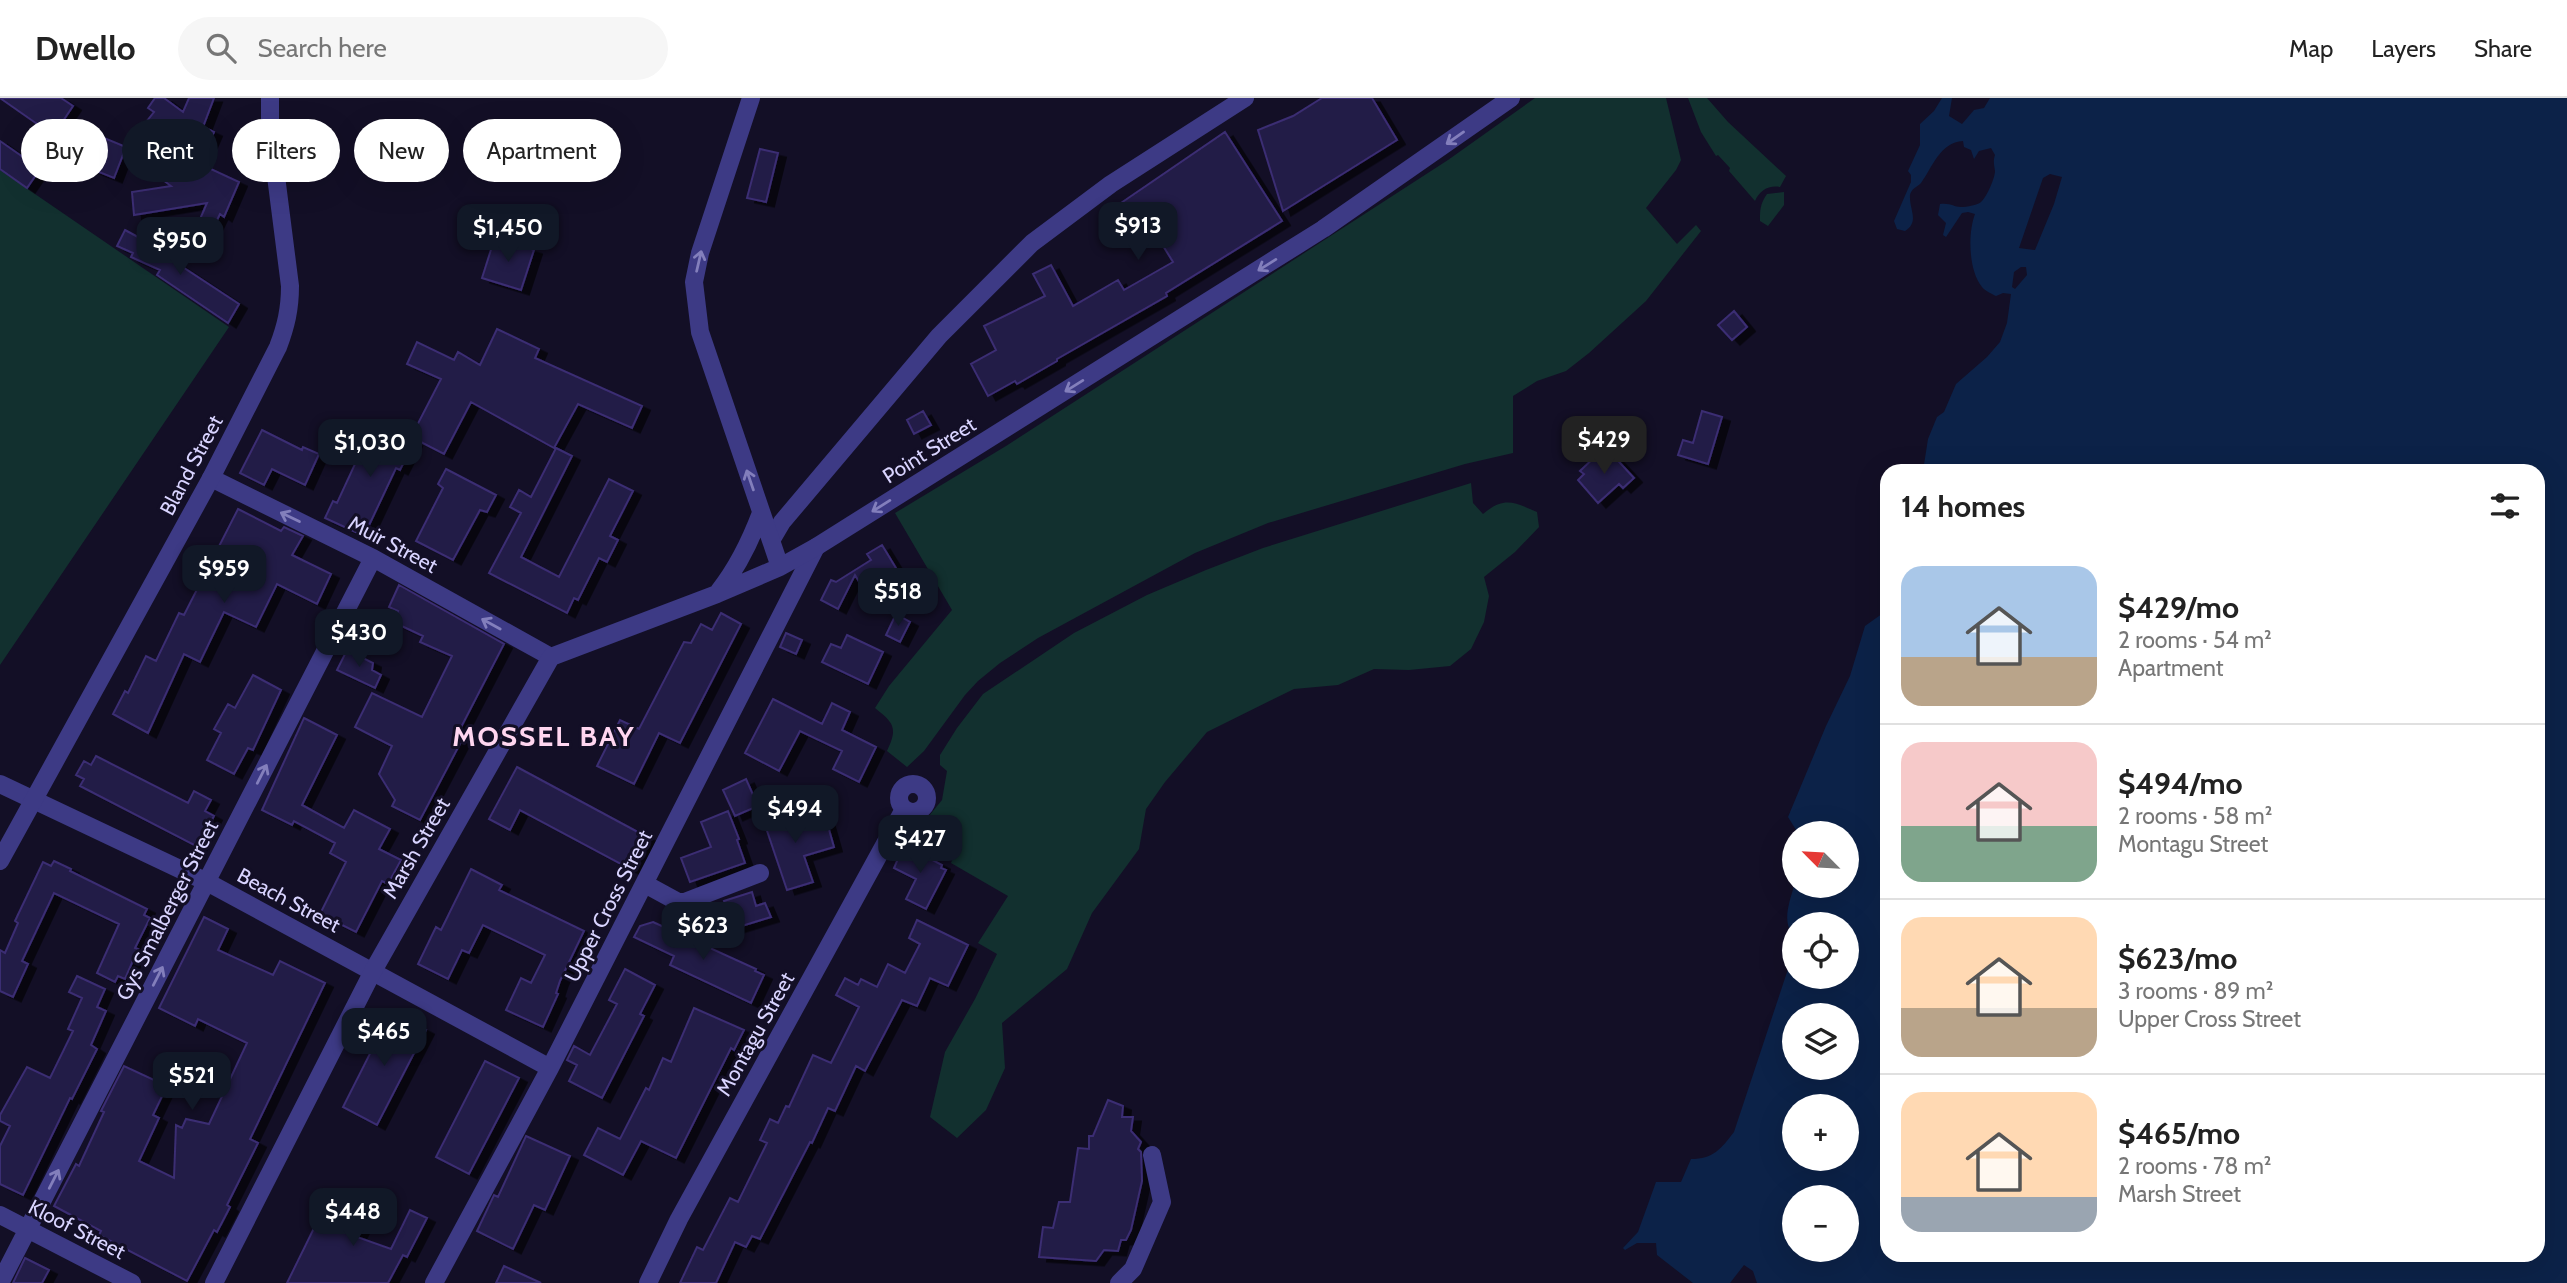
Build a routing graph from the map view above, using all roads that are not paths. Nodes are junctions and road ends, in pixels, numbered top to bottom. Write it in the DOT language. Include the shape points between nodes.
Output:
graph roads {
  1 [pos="270,98"];
  2 [pos="751,98"];
  3 [pos="1245,98"];
  4 [pos="1511,98"];
  5 [pos="211,478"];
  6 [pos="761,513"];
  7 [pos="772,539"];
  8 [pos="816,547"];
  9 [pos="373,558"];
  10 [pos="780,567"];
  11 [pos="734,572"];
  12 [pos="717,594"];
  13 [pos="551,657"];
  14 [pos="0,784"];
  15 [pos="32,800"];
  16 [pos="904,809"];
  17 [pos="0,861"];
  18 [pos="760,873"];
  19 [pos="207,882"];
  20 [pos="645,884"];
  21 [pos="373,971"];
  22 [pos="550,1069"];
  23 [pos="1152,1155"];
  24 [pos="0,1214"];
  25 [pos="29,1229"];
  26 [pos="0,1283"];
  27 [pos="132,1283"];
  28 [pos="214,1283"];
  29 [pos="434,1283"];
  30 [pos="648,1283"];
  31 [pos="1119,1283"];
  1 -- 5 [label="street, Bland Street" via="290,308 278,347"];
  6 -- 2 [label="street, one-way" via="700,332 694,282"];
  3 -- 7 [label="street" via="1111,184 1032,243 939,336"];
  4 -- 8 [label="street, Point Street, one-way" via="1323,229"];
  9 -- 5 [label="street, Muir Street, one-way"];
  5 -- 15 [label="street, Bland Street"];
  6 -- 7 [label="street"];
  6 -- 11 [label="street"];
  7 -- 10 [label="street"];
  7 -- 11 [label="street"];
  8 -- 10 [label="street, Point Street"];
  8 -- 20 [label="street, Upper Cross Street"];
  13 -- 9 [label="street, Muir Street, one-way"];
  19 -- 9 [label="street, Gys Smalberger Street, one-way"];
  10 -- 12 [label="street"];
  11 -- 12 [label="street"];
  12 -- 13 [label="street"];
  13 -- 21 [label="street, Marsh Street"];
  14 -- 15 [label="street, Beach Street"];
  15 -- 17 [label="street, Bland Street"];
  15 -- 19 [label="street, Beach Street"];
  16 -- 30 [label="street, Montagu Street"];
  18 -- 20 [label="street" via="685,902"];
  19 -- 21 [label="street, Beach Street"];
  25 -- 19 [label="street, Gys Smalberger Street, one-way"];
  20 -- 22 [label="street, Upper Cross Street"];
  21 -- 22 [label="street, Beach Street"];
  21 -- 28 [label="street, Marsh Street"];
  22 -- 29 [label="street, Upper Cross Street"];
  23 -- 31 [label="street" via="1162,1202 1133,1269"];
  24 -- 25 [label="street, Kloof Street"];
  25 -- 26 [label="street, Gys Smalberger Street"];
  25 -- 27 [label="street, Kloof Street"];
}
